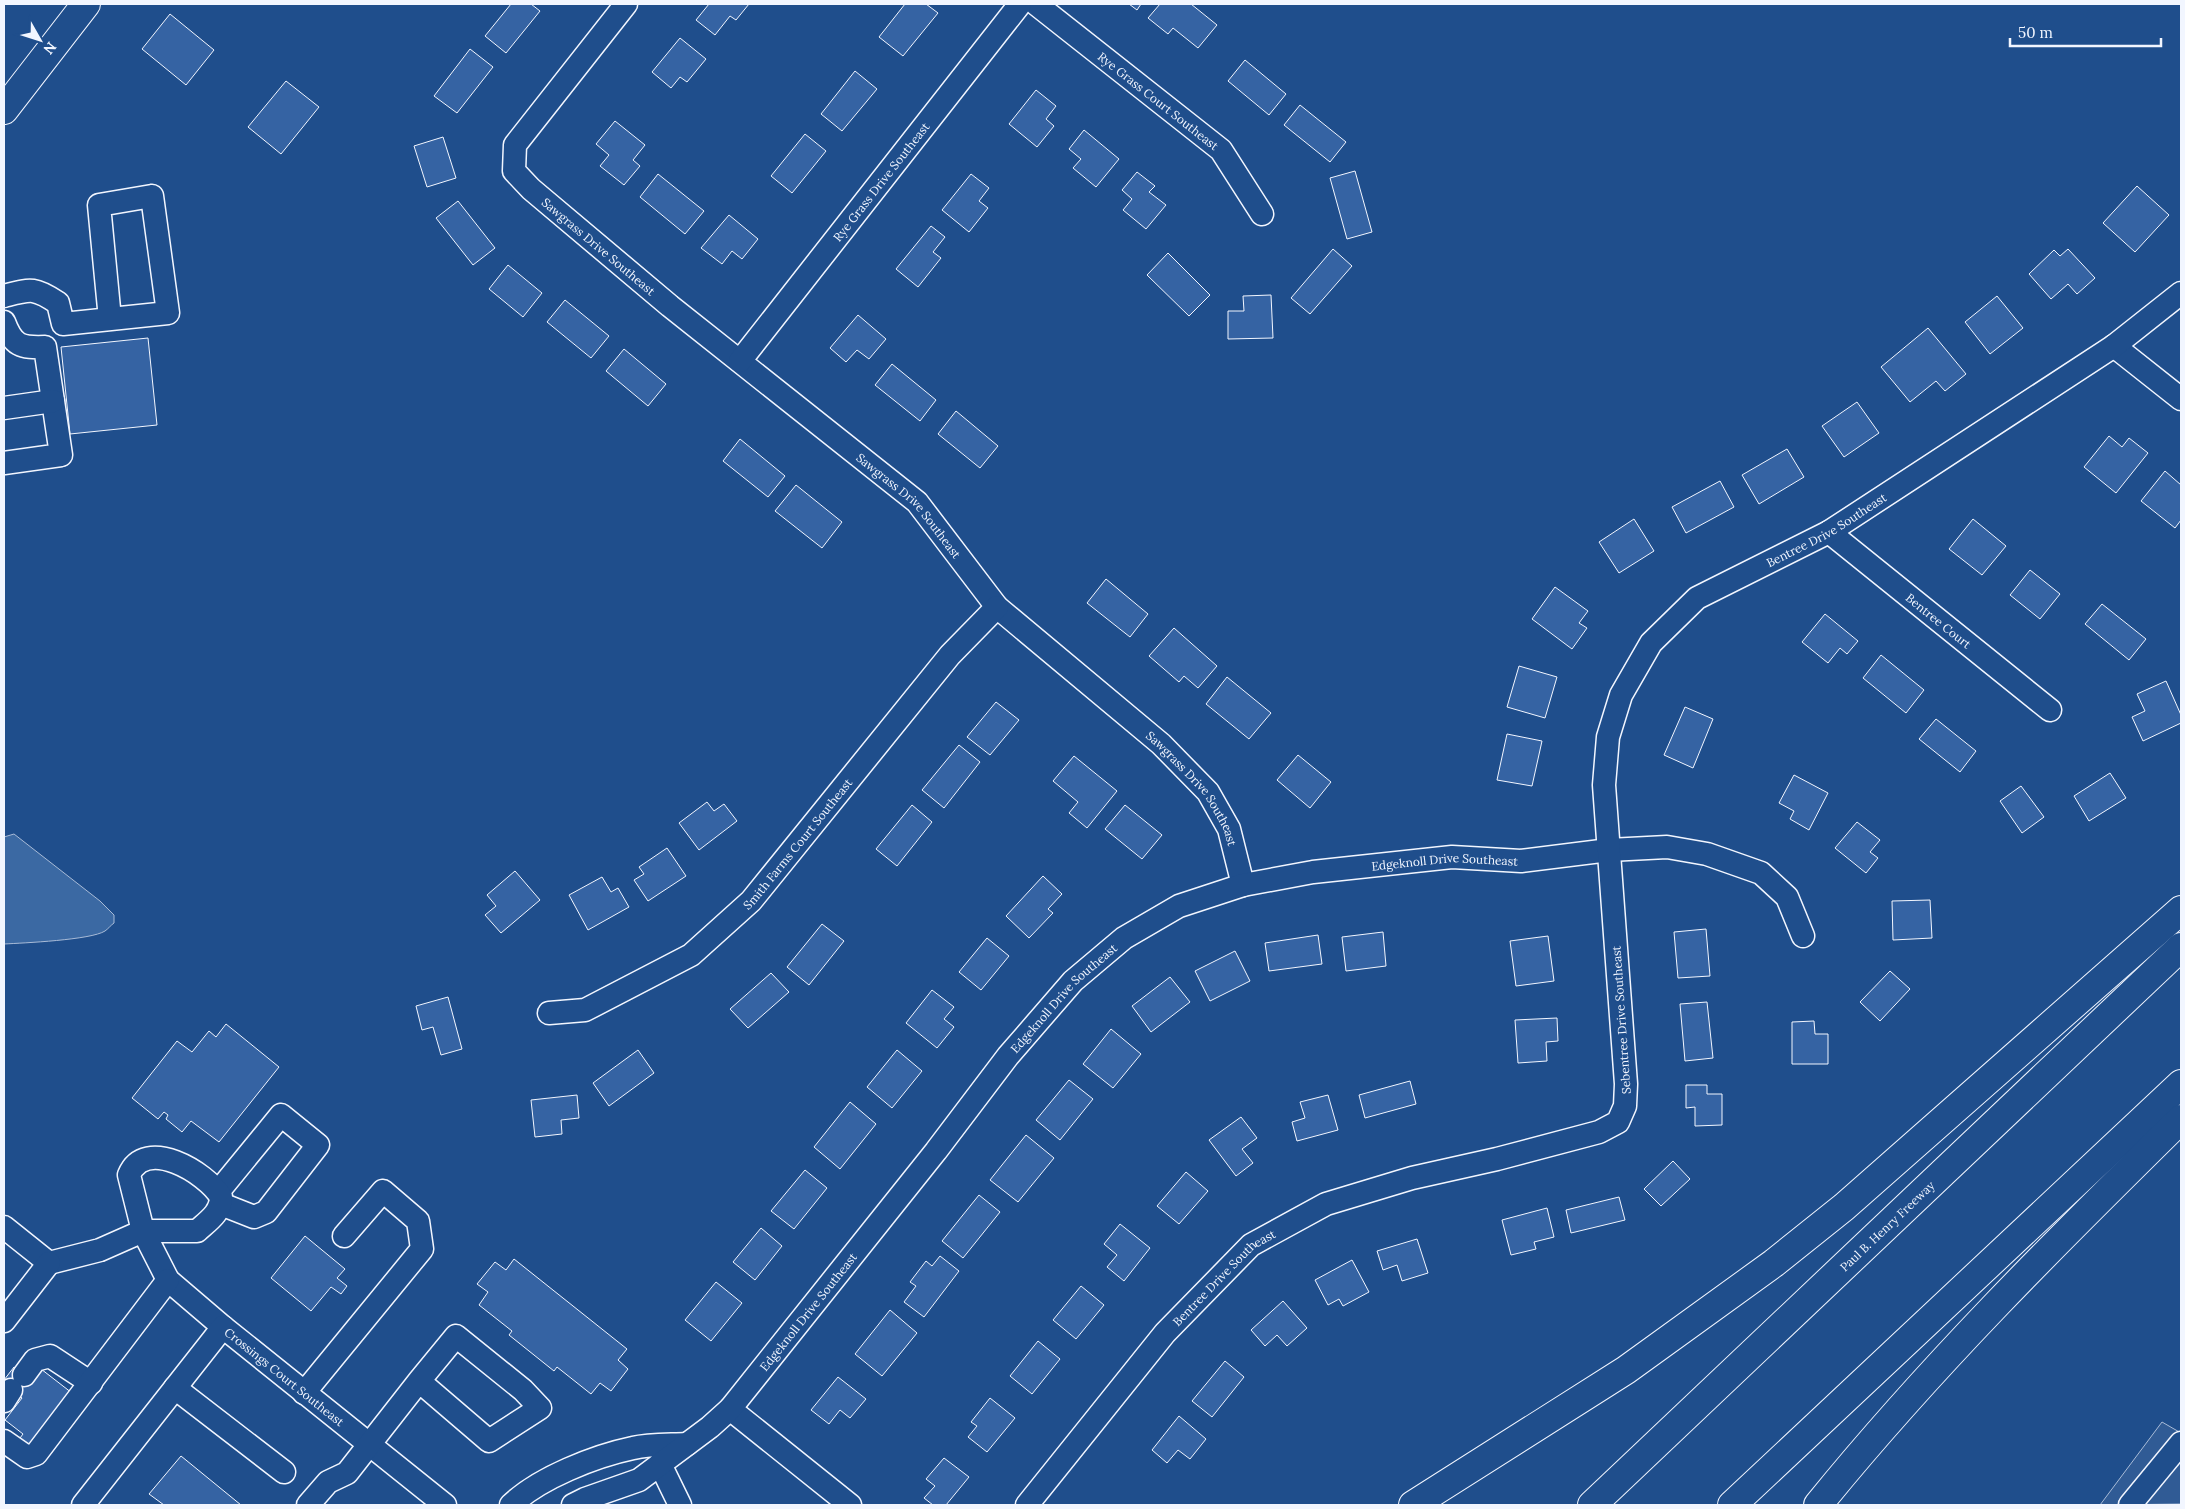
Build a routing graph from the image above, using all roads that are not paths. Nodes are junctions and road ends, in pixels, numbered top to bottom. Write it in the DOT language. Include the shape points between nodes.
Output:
graph roads {
  1 [pos="86,4"];
  2 [pos="626,4"];
  3 [pos="1020,4"];
  4 [pos="1036,4"];
  5 [pos="4,110"];
  6 [pos="1262,214"];
  7 [pos="2181,293"];
  8 [pos="4,296"];
  9 [pos="4,315"];
  10 [pos="110,319"];
  11 [pos="4,322"];
  12 [pos="63,324"];
  13 [pos="2114,346"];
  14 [pos="45,347"];
  15 [pos="740,361"];
  16 [pos="2181,399"];
  17 [pos="53,401"];
  18 [pos="4,408"];
  19 [pos="4,462"];
  20 [pos="1829,532"];
  21 [pos="997,607"];
  22 [pos="2050,710"];
  23 [pos="1609,850"];
  24 [pos="1243,885"];
  25 [pos="2181,910"];
  26 [pos="1803,936"];
  27 [pos="2181,947"];
  28 [pos="549,1013"];
  29 [pos="2181,1084"];
  30 [pos="2181,1119"];
  31 [pos="1497,1159"];
  32 [pos="4,1227"];
  33 [pos="143,1231"];
  34 [pos="344,1236"];
  35 [pos="49,1263"];
  36 [pos="168,1280"];
  37 [pos="4,1321"];
  38 [pos="223,1327"];
  39 [pos="419,1381"];
  40 [pos="91,1384"];
  41 [pos="13,1388"];
  42 [pos="175,1388"];
  43 [pos="304,1393"];
  44 [pos="730,1409"];
  45 [pos="4,1441"];
  46 [pos="2181,1443"];
  47 [pos="687,1444"];
  48 [pos="371,1445"];
  49 [pos="660,1464"];
  50 [pos="284,1472"];
  51 [pos="83,1505"];
  52 [pos="308,1505"];
  53 [pos="445,1505"];
  54 [pos="511,1505"];
  55 [pos="573,1505"];
  56 [pos="680,1505"];
  57 [pos="850,1505"];
  58 [pos="1027,1505"];
  59 [pos="1413,1505"];
  60 [pos="1592,1505"];
  61 [pos="1732,1505"];
  62 [pos="1818,1505"];
  63 [pos="2130,1505"];
  1 -- 5 [label="main road"];
  2 -- 15 [label="street, Sawgrass Drive Southeast" via="515,145 514,171 531,189"];
  3 -- 15 [label="street, Rye Grass Drive Southeast"];
  4 -- 6 [label="street, Rye Grass Court Southeast" via="1221,150"];
  7 -- 13 [label="street, Bentree Drive Southeast"];
  8 -- 9 [label="street"];
  8 -- 12 [label="street" via="28,290 41,292 58,302"];
  10 -- 10 [label="street" via="168,313 152,196 99,205"];
  10 -- 12 [label="street"];
  11 -- 14 [label="street" via="9,336 25,348"];
  12 -- 14 [label="street"];
  13 -- 16 [label="street"];
  13 -- 20 [label="street, Bentree Drive Southeast"];
  14 -- 17 [label="street"];
  15 -- 21 [label="street, Sawgrass Drive Southeast" via="917,502"];
  17 -- 18 [label="street"];
  17 -- 19 [label="street" via="61,455"];
  20 -- 22 [label="street, Bentree Court"];
  20 -- 23 [label="street, Bentree Drive Southeast" via="1697,598 1651,643 1621,695 1608,737 1604,785"];
  21 -- 24 [label="street, Sawgrass Drive Southeast" via="1161,744 1208,792 1229,829"];
  21 -- 28 [label="street, Smith Farms Court Southeast" via="950,655 751,900 691,955 585,1010"];
  23 -- 24 [label="street, Edgeknoll Drive Southeast" via="1521,860 1452,857 1313,872"];
  23 -- 26 [label="street, Edgeknoll Drive Southeast" via="1675,849 1706,854 1761,873 1787,897"];
  23 -- 31 [label="street, Sebentree Drive Southeast" via="1625,1106 1618,1122 1600,1132"];
  24 -- 44 [label="street, Edgeknoll Drive Southeast" via="1179,906 1124,938 1073,981 1008,1056"];
  25 -- 59 [label="main road" via="1852,1200 1774,1263 1626,1370"];
  27 -- 60 [label="main road, Paul B. Henry Freeway"];
  29 -- 61 [label="main road"];
  30 -- 62 [label="main road" via="1944,1360"];
  31 -- 58 [label="street, Bentree Drive Southeast" via="1412,1178 1326,1204 1251,1246 1165,1333"];
  32 -- 35 [label="street"];
  33 -- 33 [label="street" via="197,1231 216,1214 220,1198 191,1168 173,1161 144,1159 135,1163 129,1175"];
  33 -- 35 [label="street" via="100,1250"];
  33 -- 36 [label="street, Crossings Court Southeast"];
  34 -- 43 [label="street" via="383,1191 418,1221 422,1249"];
  35 -- 37 [label="street"];
  36 -- 38 [label="street, Crossings Court Southeast"];
  36 -- 40 [label="street"];
  38 -- 42 [label="street"];
  38 -- 43 [label="street, Crossings Court Southeast"];
  39 -- 39 [label="street" via="456,1336 524,1390 540,1408 489,1441"];
  39 -- 48 [label="street"];
  40 -- 41 [label="street" via="50,1356 35,1360"];
  40 -- 45 [label="street" via="36,1454 26,1457"];
  42 -- 50 [label="street"];
  42 -- 51 [label="street"];
  43 -- 48 [label="street, Crossings Court Southeast"];
  44 -- 47 [label="street, Edgeknoll Drive Southeast"];
  44 -- 57 [label="street"];
  46 -- 63 [label="street"];
  47 -- 49 [label="street, Edgeknoll Drive Southeast"];
  47 -- 54 [label="street" via="635,1448 597,1457 534,1488"];
  48 -- 52 [label="street" via="347,1473 328,1482"];
  48 -- 53 [label="street, Crossings Court Southeast"];
  49 -- 55 [label="street, Edgeknoll Drive Southeast" via="638,1480"];
  49 -- 56 [label="street"];
}
